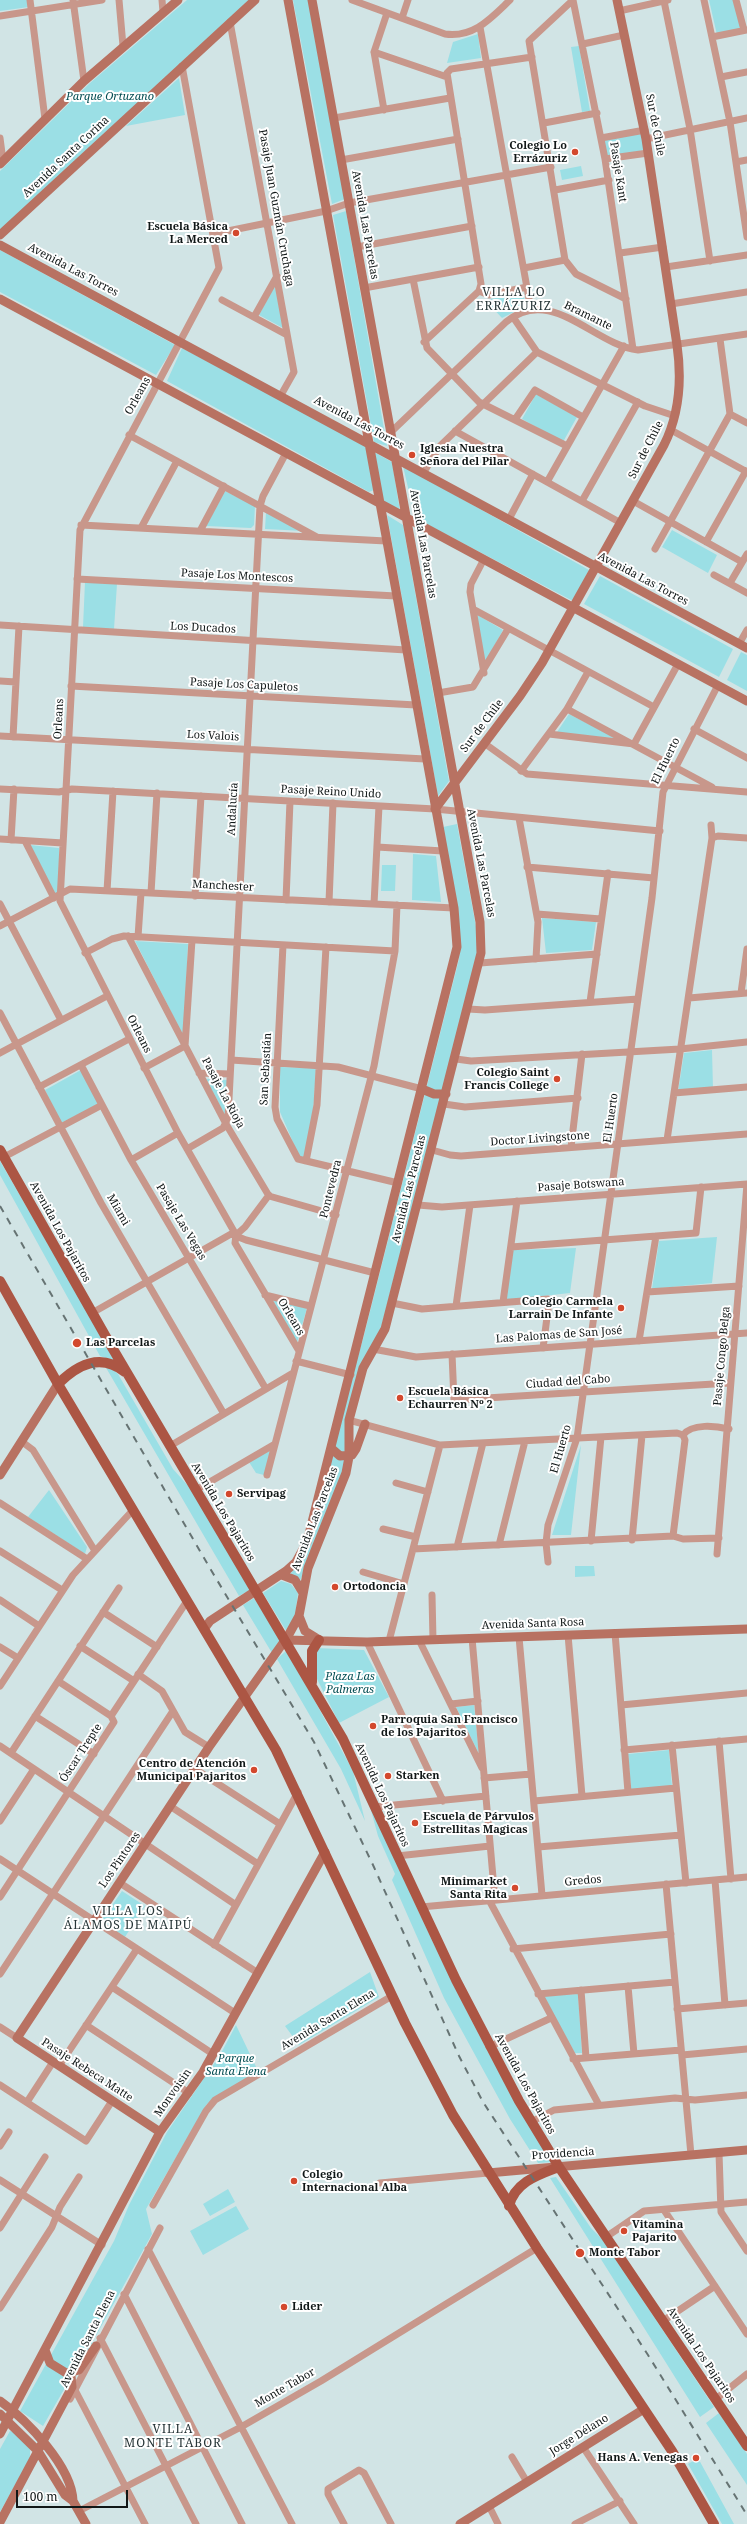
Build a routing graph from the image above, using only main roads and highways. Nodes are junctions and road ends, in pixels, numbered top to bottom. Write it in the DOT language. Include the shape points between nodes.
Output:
graph roads {
  1 [pos="2,1153"];
  2 [pos="0,1281"];
  3 [pos="128,1375"];
  4 [pos="58,1384"];
  5 [pos="319,1640"];
  6 [pos="312,1684"];
  7 [pos="559,2167"];
  8 [pos="509,2206"];
  9 [pos="747,2446"];
  10 [pos="714,2524"];
  1 -- 3 [label="main road, Avenida Los Pajaritos"];
  2 -- 4 [label="main road"];
  3 -- 4 [label="main road" via="111,1363 93,1362 71,1372"];
  3 -- 6 [label="main road, Avenida Los Pajaritos"];
  4 -- 8 [label="main road" via="276,1750 435,2083"];
  5 -- 6 [label="main road" via="312,1651"];
  6 -- 7 [label="main road, Avenida Los Pajaritos" via="353,1760 489,2047"];
  7 -- 8 [label="main road" via="523,2183 514,2193"];
  7 -- 9 [label="main road, Avenida Los Pajaritos"];
  8 -- 10 [label="main road" via="684,2469"];
}
